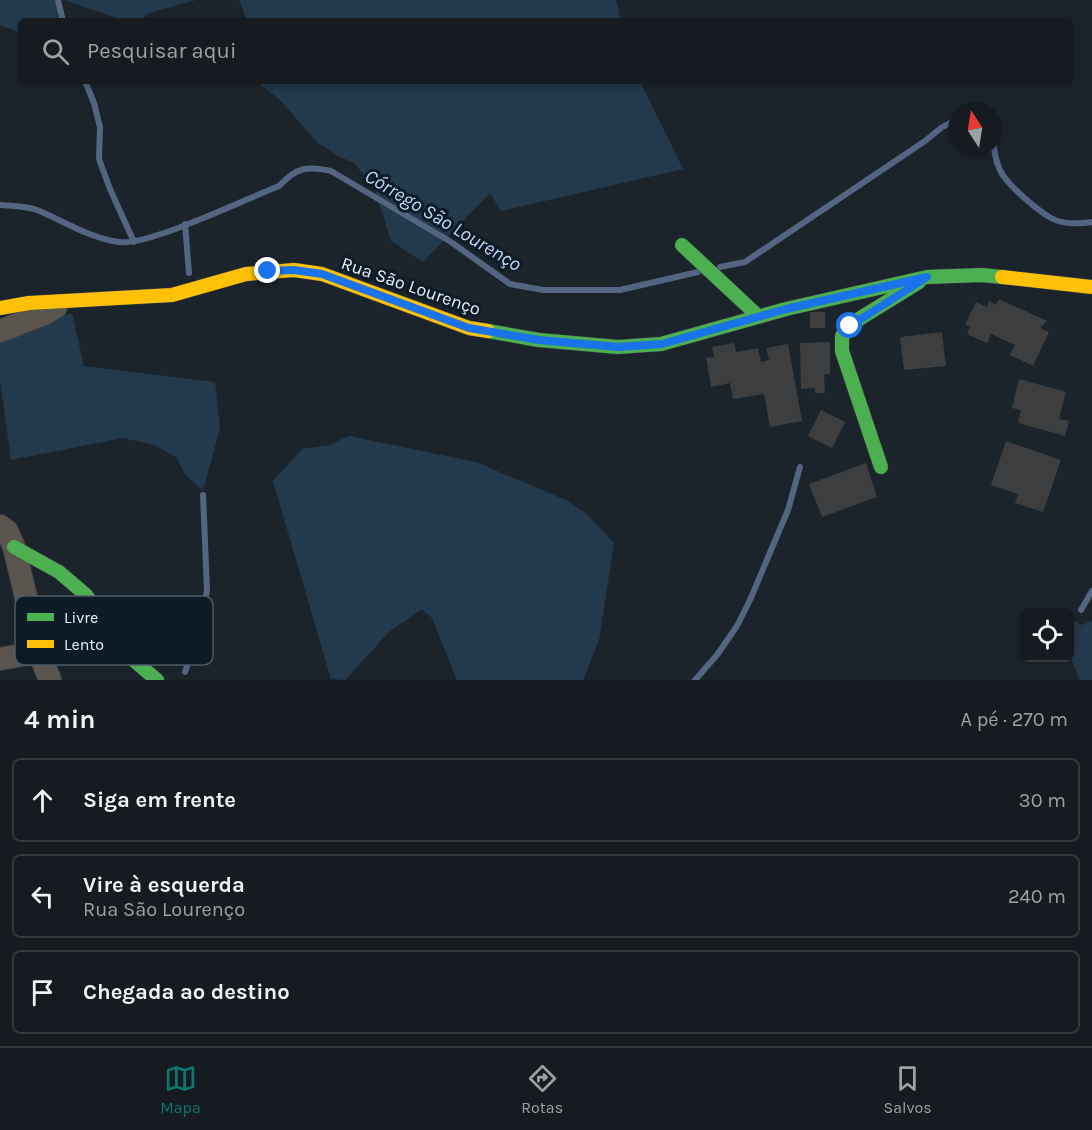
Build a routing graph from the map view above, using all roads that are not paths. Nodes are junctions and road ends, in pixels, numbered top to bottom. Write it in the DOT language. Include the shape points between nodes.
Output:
graph roads {
  1 [pos="682,246"];
  2 [pos="927,277"];
  3 [pos="1092,287"];
  4 [pos="65,302"];
  5 [pos="0,308"];
  6 [pos="758,316"];
  7 [pos="0,332"];
  8 [pos="881,466"];
  9 [pos="0,526"];
  10 [pos="14,547"];
  11 [pos="26,596"];
  12 [pos="87,596"];
  13 [pos="15,656"];
  14 [pos="0,659"];
  15 [pos="44,665"];
  16 [pos="139,665"];
  17 [pos="50,680"];
  18 [pos="157,680"];
  1 -- 6 [label="main road"];
  2 -- 3 [label="main road, Rua São Lourenço" via="982,275"];
  2 -- 6 [label="main road, Rua São Lourenço"];
  2 -- 8 [label="main road" via="859,319 842,336 843,351"];
  4 -- 5 [label="main road, Rua São Lourenço"];
  4 -- 6 [label="main road, Rua São Lourenço" via="172,295 246,274 294,270 322,274 469,328 539,340 618,347 662,344"];
  4 -- 7 [label="street"];
  9 -- 10 [label="street" via="7,531"];
  10 -- 11 [label="street"];
  10 -- 12 [label="main road" via="59,572"];
  13 -- 14 [label="street"];
  15 -- 17 [label="street"];
  16 -- 18 [label="main road"];
}
